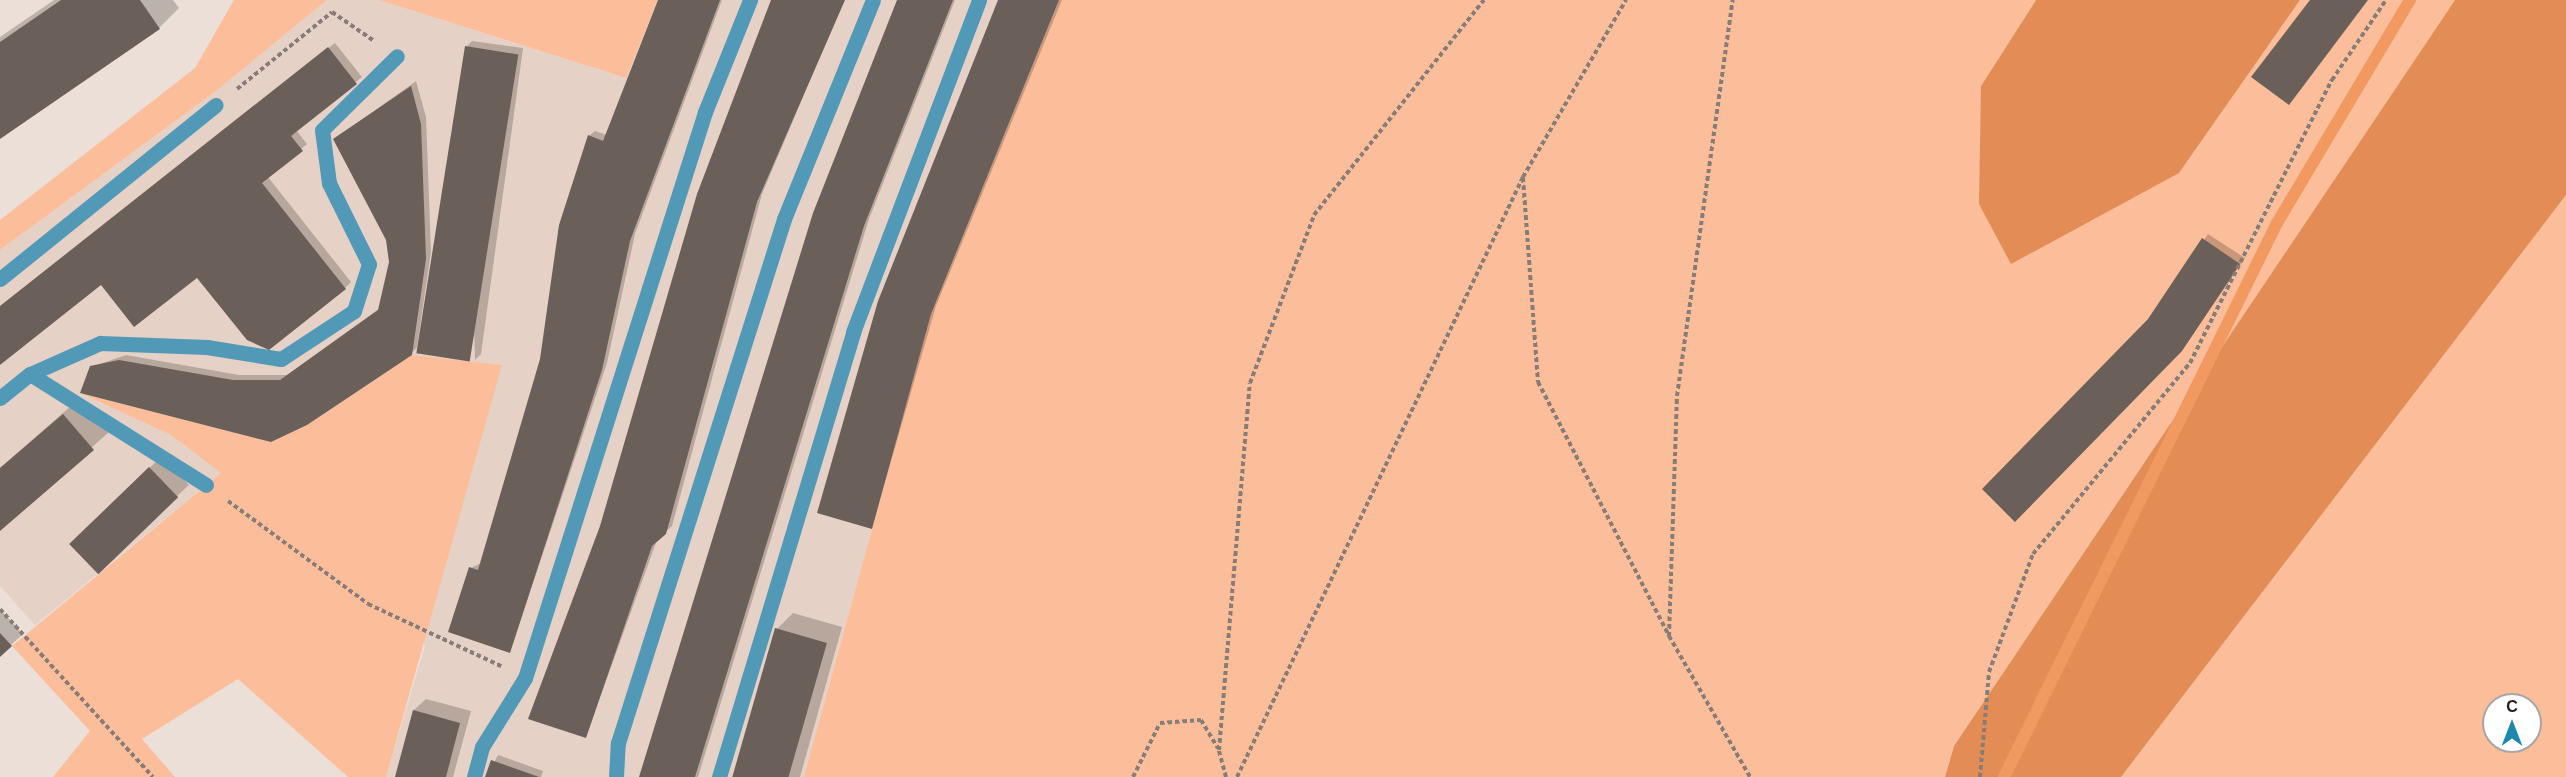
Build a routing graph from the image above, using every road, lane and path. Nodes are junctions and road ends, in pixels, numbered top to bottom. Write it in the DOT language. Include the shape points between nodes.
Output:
graph roads {
  1 [pos="750,0"];
  2 [pos="873,0"];
  3 [pos="979,0"];
  4 [pos="1484,0"];
  5 [pos="1626,0"];
  6 [pos="1733,0"];
  7 [pos="2386,0"];
  8 [pos="397,56"];
  9 [pos="216,105"];
  10 [pos="1523,177"];
  11 [pos="0,279"];
  12 [pos="30,374"];
  13 [pos="0,398"];
  14 [pos="206,485"];
  15 [pos="0,609"];
  16 [pos="1669,636"];
  17 [pos="525,678"];
  18 [pos="1219,750"];
  19 [pos="153,777"];
  20 [pos="474,777"];
  21 [pos="616,777"];
  22 [pos="719,777"];
  23 [pos="1133,777"];
  24 [pos="1226,777"];
  25 [pos="1237,777"];
  26 [pos="1750,777"];
  27 [pos="1980,777"];
  1 -- 17 [label="lane" via="705,112"];
  2 -- 21 [label="lane" via="784,219 618,743"];
  3 -- 22 [label="lane" via="853,332"];
  4 -- 18 [label="path" via="1314,215 1250,383"];
  5 -- 10 [label="path"];
  6 -- 16 [label="path" via="1677,396"];
  7 -- 27 [label="path" via="2332,80 2190,363 2033,554 1989,672"];
  8 -- 9 [label="path" via="332,12"];
  8 -- 12 [label="lane" via="322,130 329,183 369,264 354,311 281,359 207,347 100,343"];
  9 -- 11 [label="lane"];
  10 -- 16 [label="path" via="1538,382"];
  10 -- 25 [label="path"];
  12 -- 13 [label="lane"];
  12 -- 14 [label="lane"];
  14 -- 17 [label="path" via="368,604"];
  15 -- 19 [label="path"];
  16 -- 26 [label="path"];
  17 -- 20 [label="lane" via="482,747"];
  18 -- 23 [label="path" via="1201,720 1160,723"];
  18 -- 24 [label="path"];
}
